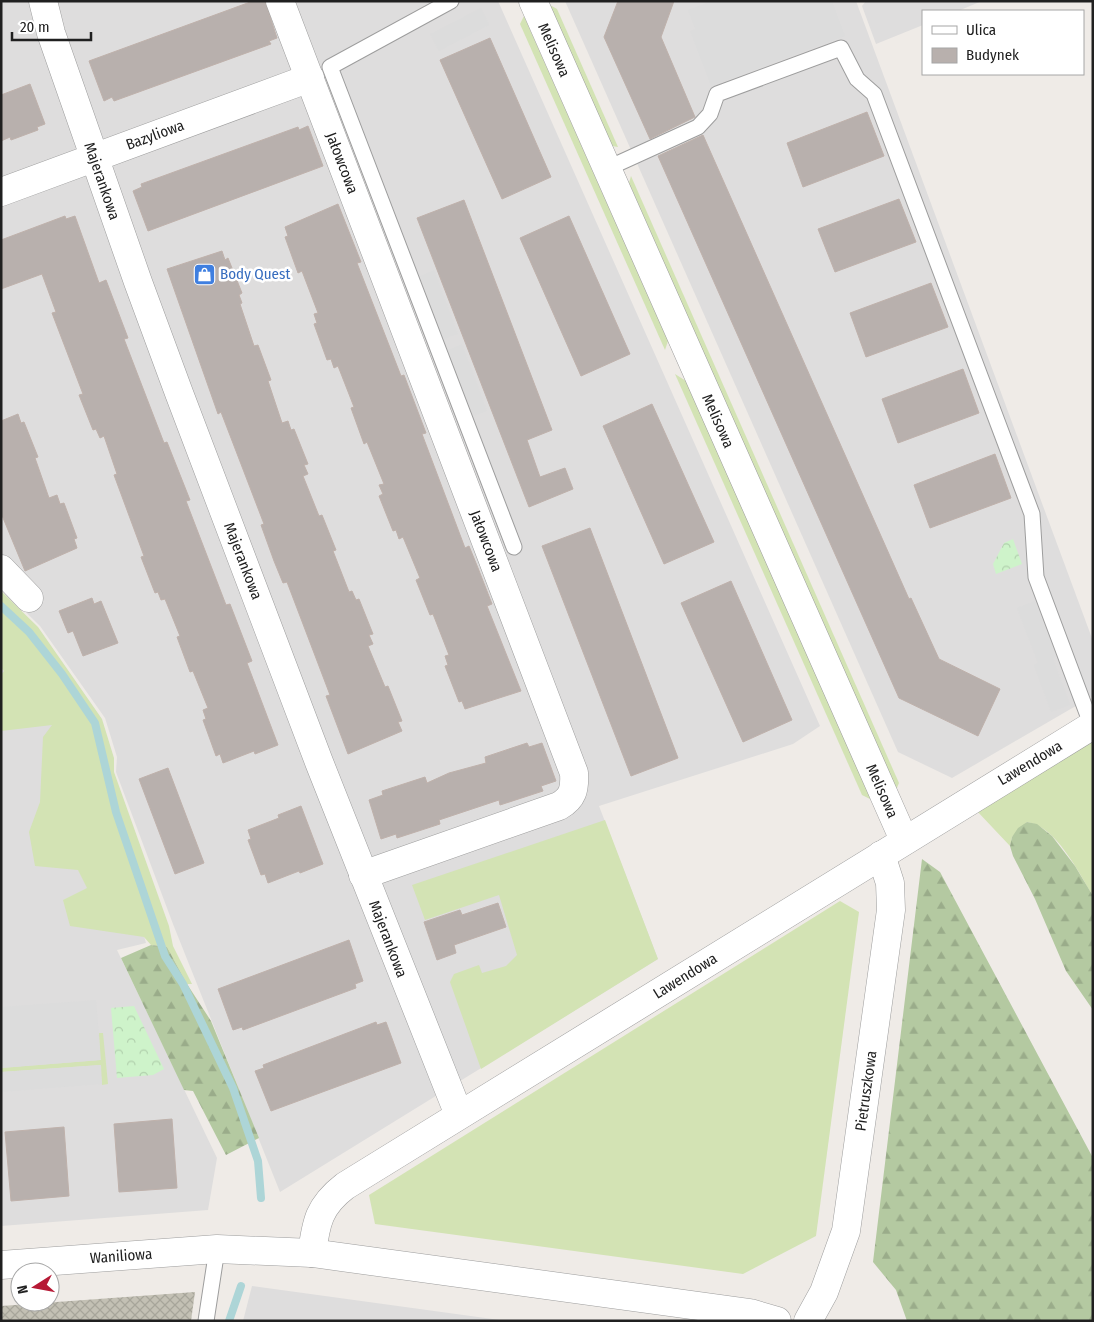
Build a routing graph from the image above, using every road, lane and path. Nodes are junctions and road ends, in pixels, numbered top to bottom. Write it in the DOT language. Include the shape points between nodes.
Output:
graph roads {
  1 [pos="43,1"];
  2 [pos="280,1"];
  3 [pos="451,1"];
  4 [pos="532,1"];
  5 [pos="310,78"];
  6 [pos="94,157"];
  7 [pos="606,169"];
  8 [pos="1,192"];
  9 [pos="514,547"];
  10 [pos="1,570"];
  11 [pos="29,598"];
  12 [pos="1093,723"];
  13 [pos="904,840"];
  14 [pos="880,855"];
  15 [pos="363,875"];
  16 [pos="459,1115"];
  17 [pos="229,1249"];
  18 [pos="312,1253"];
  19 [pos="1,1265"];
  20 [pos="206,1321"];
  21 [pos="777,1321"];
  22 [pos="808,1321"];
  1 -- 6 [label="street, Majerankowa"];
  2 -- 5 [label="street, Jałowcowa"];
  3 -- 9 [label="lane" via="330,67"];
  4 -- 7 [label="street, Melisowa"];
  5 -- 6 [label="street, Bazyliowa"];
  5 -- 15 [label="street, Jałowcowa" via="574,773 573,794 559,806"];
  6 -- 8 [label="street, Bazyliowa"];
  6 -- 15 [label="street, Majerankowa" via="144,301"];
  7 -- 12 [label="lane" via="698,127 710,114 717,94 841,48 857,79 874,94 1029,505 1036,578"];
  7 -- 13 [label="street, Melisowa"];
  10 -- 11 [label="street"];
  12 -- 13 [label="street, Lawendowa"];
  13 -- 14 [label="street, Lawendowa"];
  14 -- 16 [label="street, Lawendowa"];
  14 -- 22 [label="street, Pietruszkowa" via="890,883 891,910 847,1222 824,1292"];
  15 -- 16 [label="street, Majerankowa"];
  16 -- 18 [label="street, Lawendowa" via="353,1180 330,1198 320,1213"];
  17 -- 18 [label="street, Waniliowa"];
  17 -- 19 [label="street, Waniliowa"];
  17 -- 20 [label="lane"];
  18 -- 21 [label="street, Waniliowa" via="750,1313"];
}
